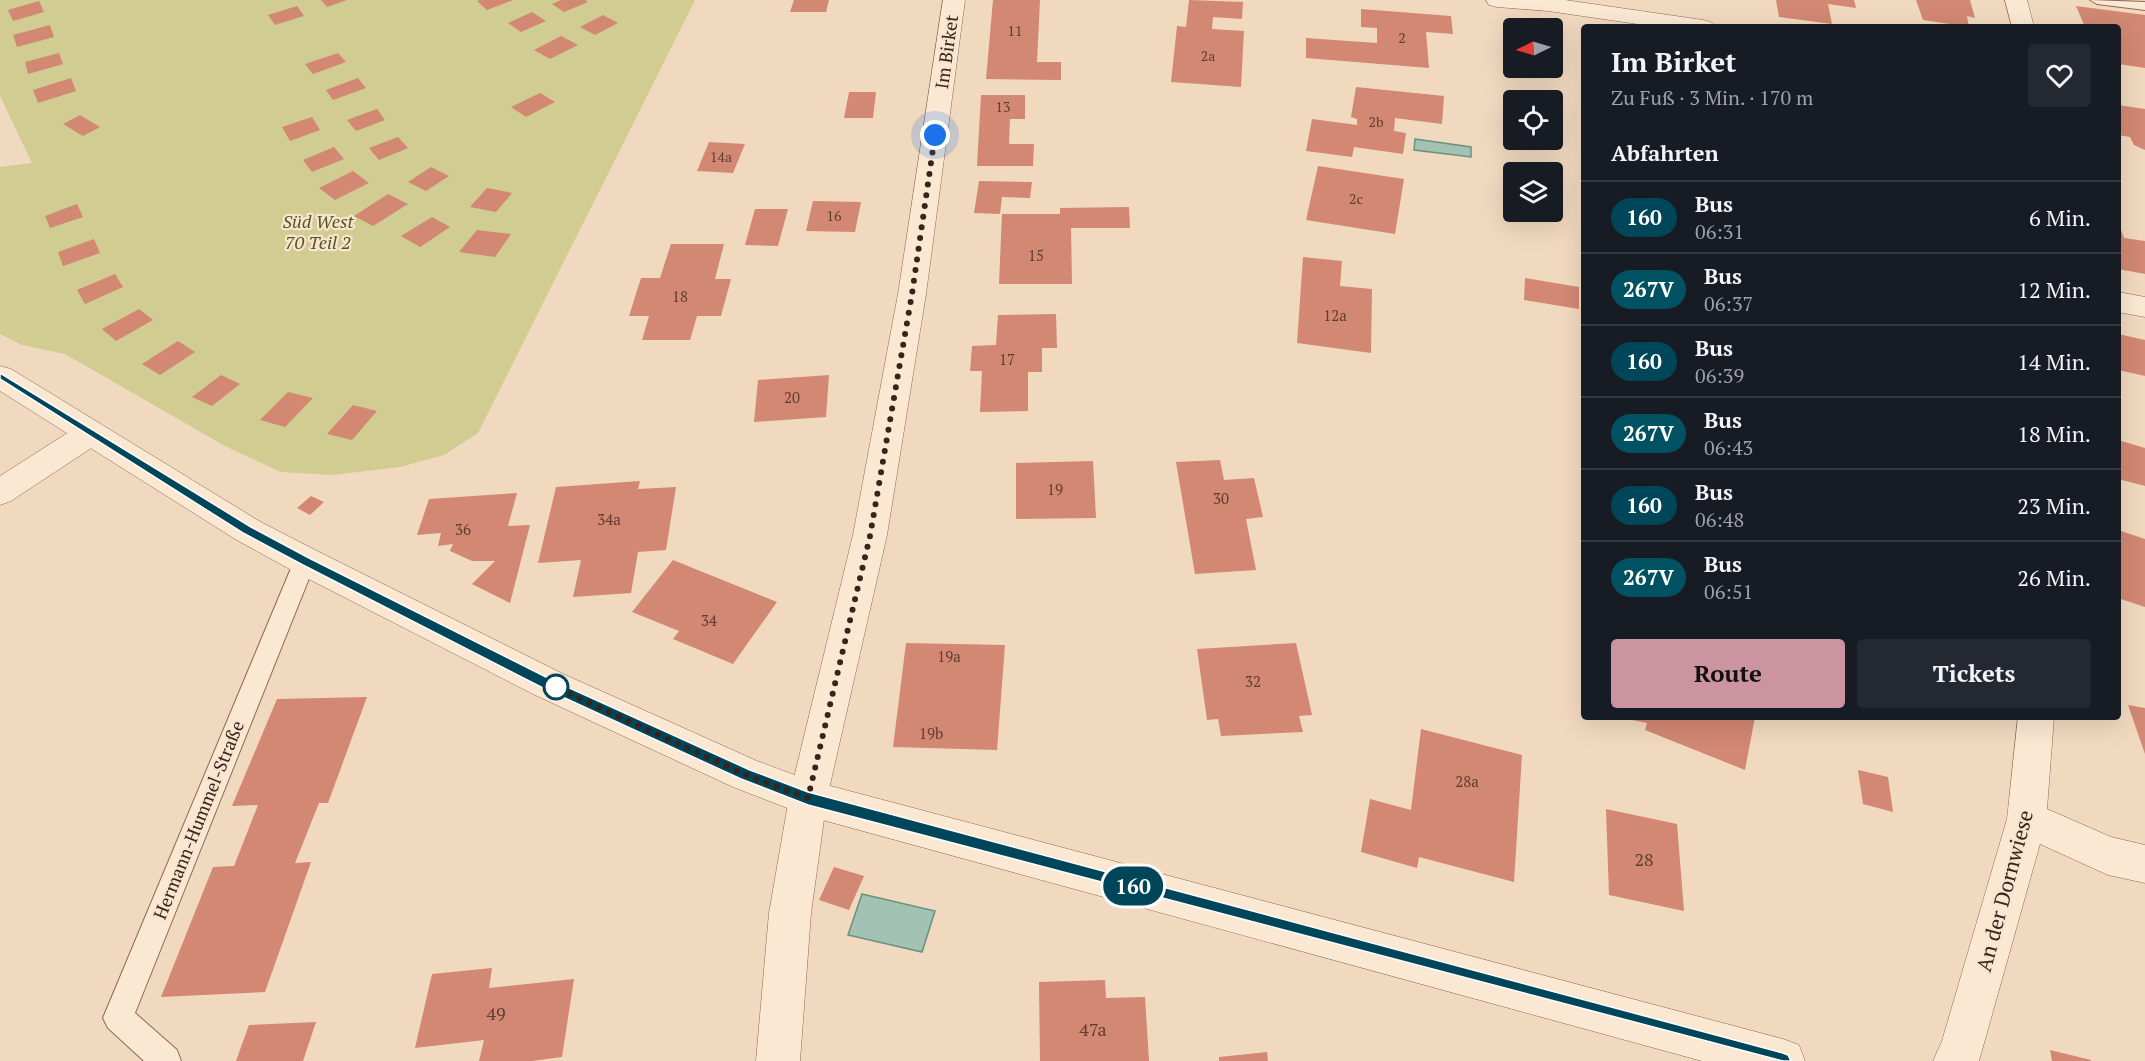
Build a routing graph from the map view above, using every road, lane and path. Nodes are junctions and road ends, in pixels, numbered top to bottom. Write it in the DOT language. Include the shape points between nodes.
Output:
graph roads {
  1 [pos="954,0"];
  2 [pos="1497,0"];
  3 [pos="2016,0"];
  4 [pos="2097,0"];
  5 [pos="2145,6"];
  6 [pos="1683,24"];
  7 [pos="2022,24"];
  8 [pos="2121,303"];
  9 [pos="2145,307"];
  10 [pos="0,377"];
  11 [pos="91,433"];
  12 [pos="0,492"];
  13 [pos="305,561"];
  14 [pos="2036,720"];
  15 [pos="808,798"];
  16 [pos="2027,819"];
  17 [pos="2145,864"];
  18 [pos="166,1061"];
  19 [pos="778,1061"];
  20 [pos="1783,1061"];
  21 [pos="1955,1061"];
  1 -- 15 [label="street, Im Birket" via="912,294 870,536"];
  2 -- 6 [label="street"];
  3 -- 7 [label="street"];
  4 -- 5 [label="lane"];
  8 -- 9 [label="street"];
  10 -- 11 [label="street"];
  11 -- 12 [label="street"];
  11 -- 13 [label="street" via="247,530"];
  13 -- 15 [label="street" via="548,684 746,775"];
  13 -- 18 [label="lane, Hermann-Hummel-Straße" via="118,1018"];
  14 -- 16 [label="street, An der Dornwiese"];
  15 -- 19 [label="street, Im Birket" via="790,913"];
  15 -- 20 [label="street"];
  16 -- 17 [label="street" via="2108,856"];
  16 -- 21 [label="street, An der Dornwiese" via="1961,1052"];
}
